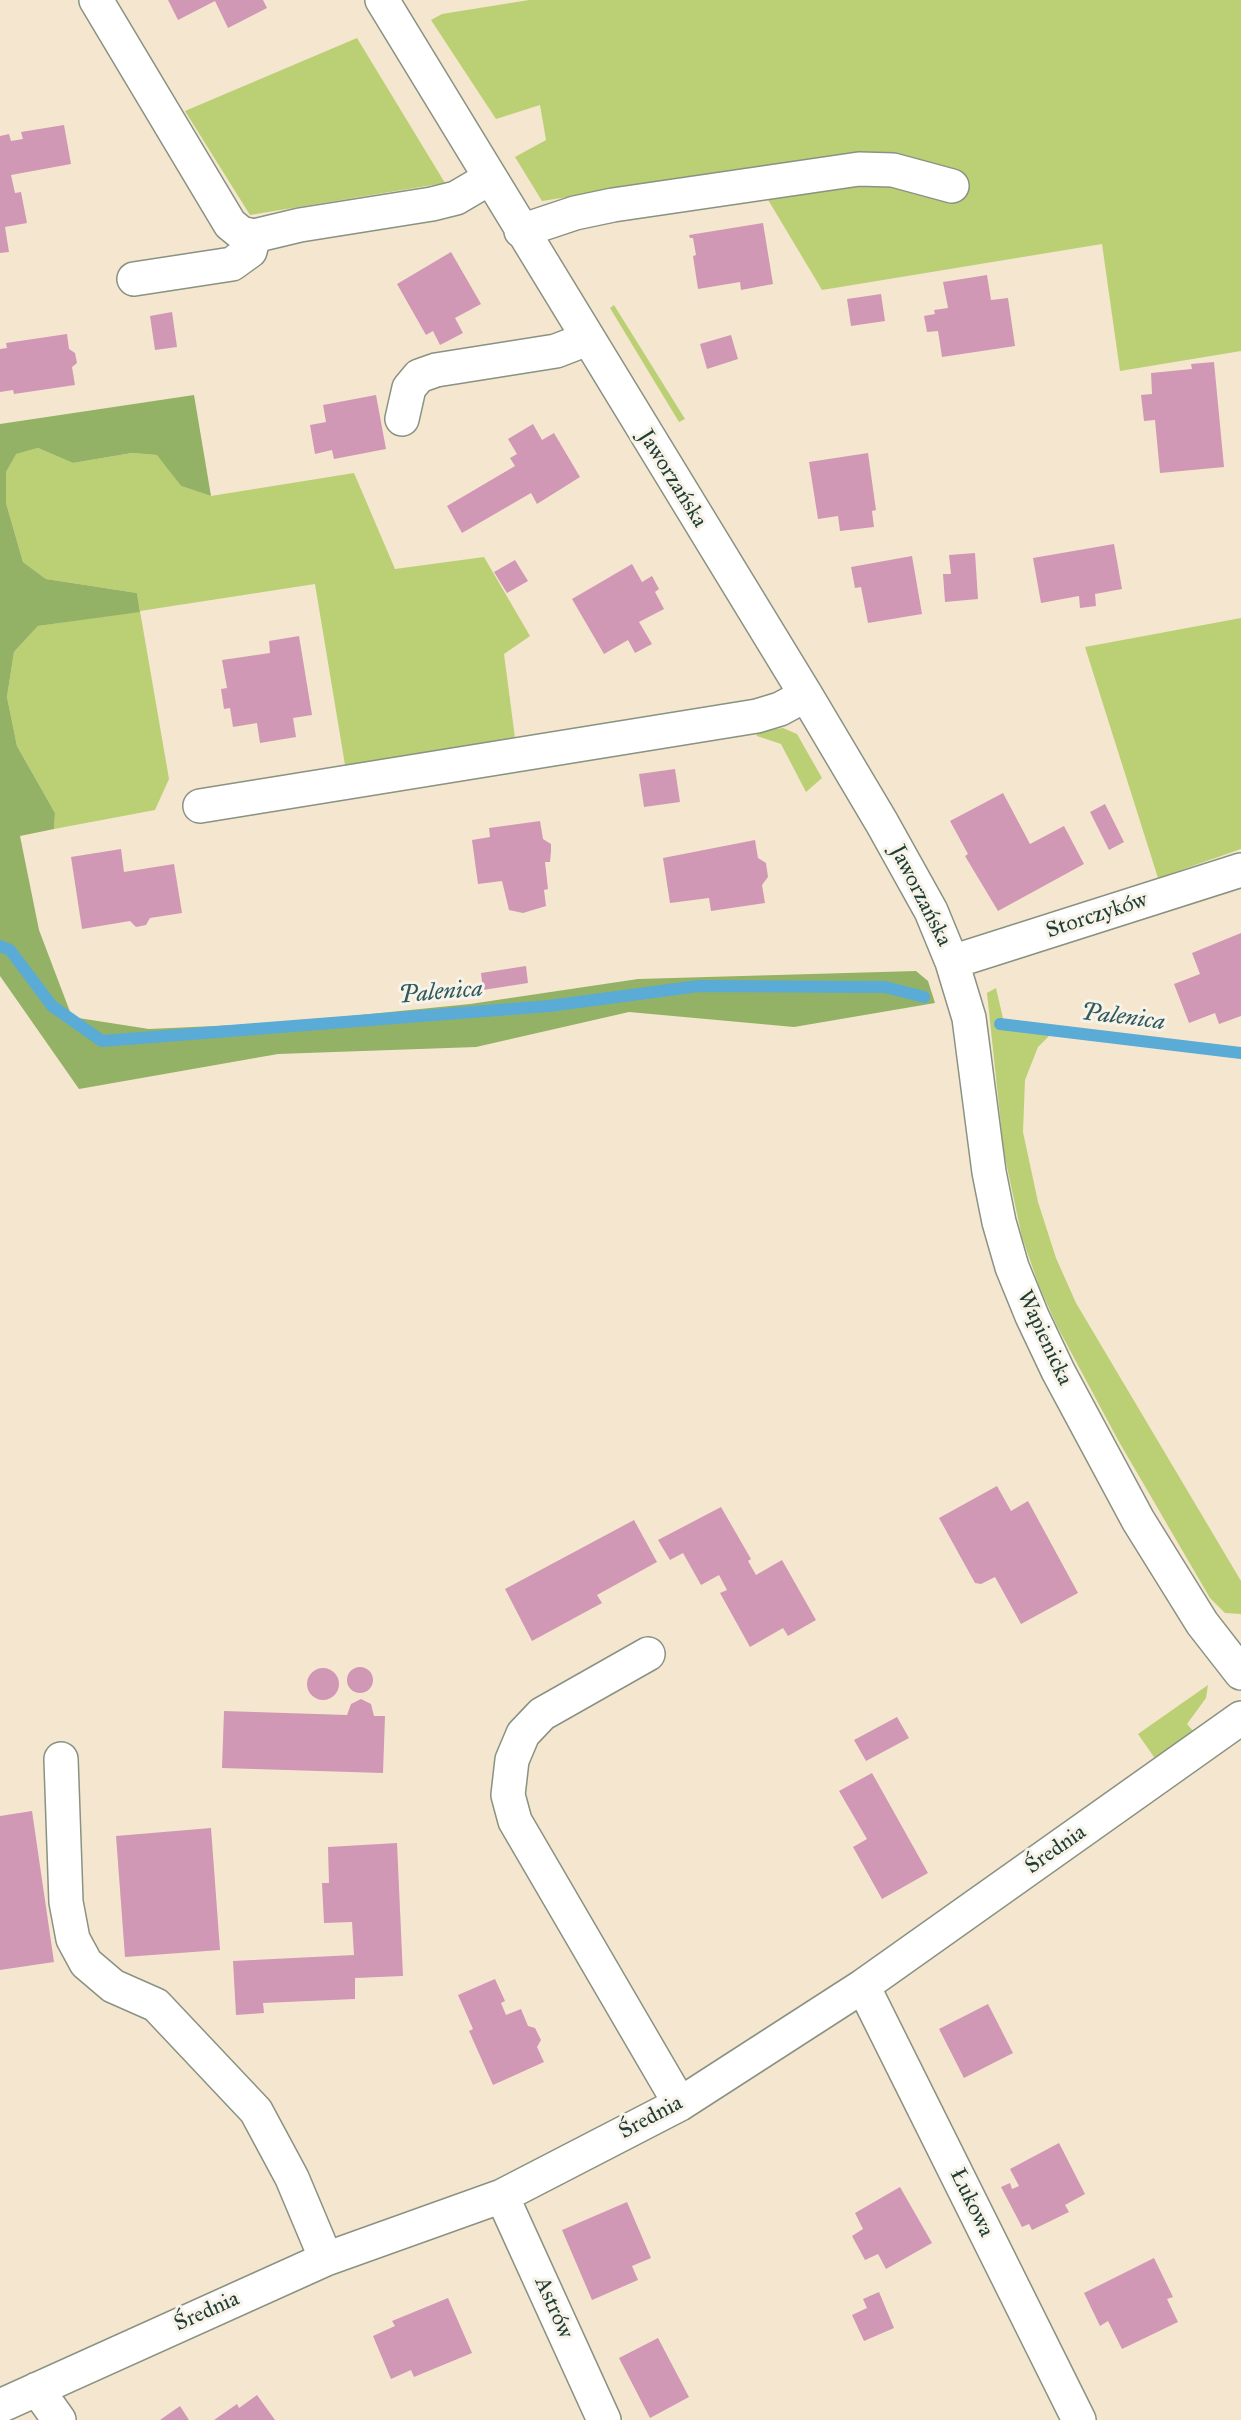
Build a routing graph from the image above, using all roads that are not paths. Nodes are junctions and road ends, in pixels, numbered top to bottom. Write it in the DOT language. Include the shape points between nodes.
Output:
graph roads {
  1 [pos="96,0"];
  2 [pos="382,0"];
  3 [pos="490,178"];
  4 [pos="952,186"];
  5 [pos="521,231"];
  6 [pos="254,236"];
  7 [pos="134,279"];
  8 [pos="587,339"];
  9 [pos="402,419"];
  10 [pos="806,695"];
  11 [pos="200,806"];
  12 [pos="1241,870"];
  13 [pos="952,962"];
  14 [pos="648,1654"];
  15 [pos="1235,1656"];
  16 [pos="1241,1718"];
  17 [pos="61,1759"];
  18 [pos="863,1986"];
  19 [pos="680,2104"];
  20 [pos="502,2196"];
  21 [pos="326,2259"];
  22 [pos="37,2389"];
  23 [pos="0,2406"];
  24 [pos="59,2420"];
  25 [pos="604,2420"];
  26 [pos="1079,2420"];
  1 -- 6 [label="street" via="230,224 240,233"];
  2 -- 3 [label="street, Jaworzańska"];
  3 -- 5 [label="street, Jaworzańska"];
  3 -- 6 [label="street" via="456,198 432,204"];
  4 -- 5 [label="street" via="893,170 859,169 613,205"];
  5 -- 8 [label="street, Jaworzańska"];
  6 -- 7 [label="street" via="250,251 232,264"];
  8 -- 9 [label="street" via="556,351 419,376 408,388"];
  8 -- 10 [label="street, Jaworzańska"];
  10 -- 11 [label="street" via="757,716"];
  10 -- 13 [label="street, Jaworzańska" via="908,867"];
  12 -- 13 [label="street, Storczyków"];
  13 -- 15 [label="street, Wapienicka" via="969,1018 989,1172 1012,1267 1058,1371 1133,1510"];
  14 -- 19 [label="street" via="542,1714 523,1734 512,1760 508,1795 514,1821"];
  16 -- 18 [label="street, Średnia"];
  17 -- 21 [label="street" via="66,1902 73,1939 86,1963 113,1986 156,2005 256,2111 292,2178"];
  18 -- 19 [label="street, Średnia"];
  18 -- 26 [label="street, Łukowa"];
  19 -- 20 [label="street, Średnia"];
  20 -- 21 [label="street, Średnia"];
  20 -- 25 [label="street, Astrów"];
  21 -- 22 [label="street, Średnia"];
  22 -- 23 [label="street, Średnia"];
  22 -- 24 [label="street"];
}
